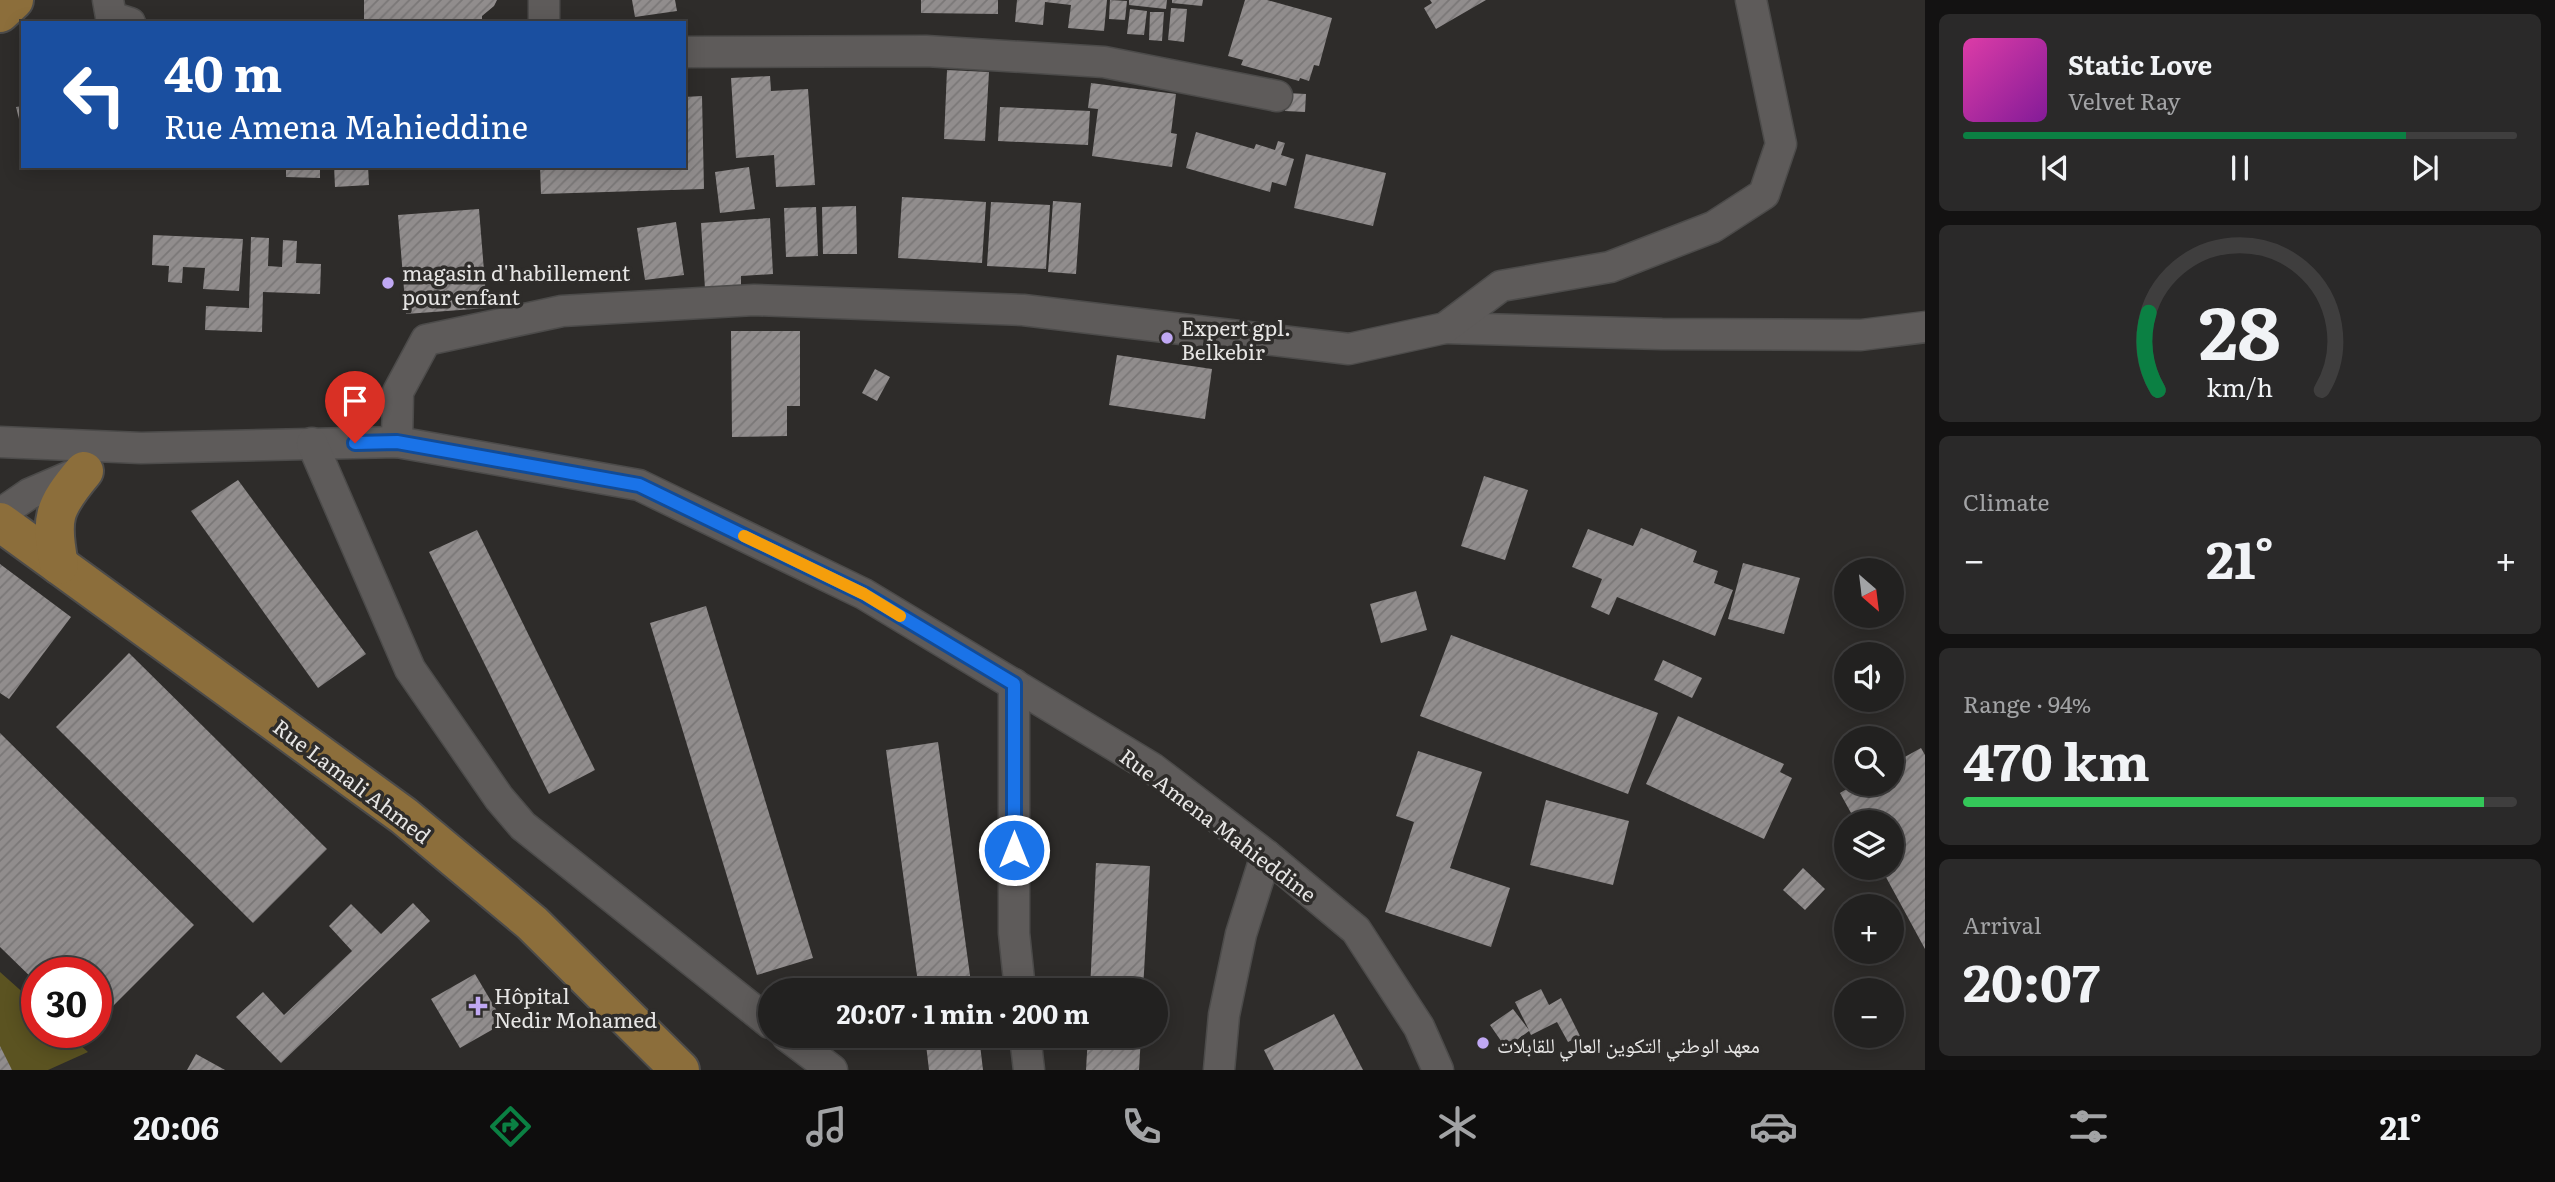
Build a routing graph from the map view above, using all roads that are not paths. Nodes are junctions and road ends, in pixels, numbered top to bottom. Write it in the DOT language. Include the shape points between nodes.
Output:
graph roads {
  1 [pos="14,0"];
  2 [pos="108,0"];
  3 [pos="544,0"];
  4 [pos="1751,0"];
  5 [pos="0,13"];
  6 [pos="124,21"];
  7 [pos="544,21"];
  8 [pos="686,52"];
  9 [pos="1276,96"];
  10 [pos="1925,327"];
  11 [pos="1444,328"];
  12 [pos="0,442"];
  13 [pos="397,442"];
  14 [pos="312,443"];
  15 [pos="141,448"];
  16 [pos="84,471"];
  17 [pos="0,514"];
  18 [pos="0,522"];
  19 [pos="60,565"];
  20 [pos="1014,684"];
  21 [pos="1266,855"];
  22 [pos="1019,978"];
  23 [pos="758,1013"];
  24 [pos="803,1048"];
  25 [pos="1026,1048"];
  26 [pos="680,1070"];
  27 [pos="832,1070"];
  28 [pos="1029,1070"];
  29 [pos="1219,1070"];
  30 [pos="1438,1070"];
  1 -- 5 [label="main road"];
  2 -- 6 [label="street" via="111,17"];
  3 -- 7 [label="street"];
  4 -- 11 [label="street" via="1781,144 1764,194 1713,227 1610,267 1501,286"];
  8 -- 9 [label="street" via="926,51 1104,62"];
  10 -- 11 [label="street" via="1861,335"];
  11 -- 13 [label="street" via="1349,349 1023,310 754,300 562,311 426,340 398,392"];
  12 -- 15 [label="street, Rue Amena Mahieddine"];
  13 -- 14 [label="street, Rue Amena Mahieddine"];
  13 -- 20 [label="street, Rue Amena Mahieddine" via="639,485 864,594"];
  14 -- 15 [label="street, Rue Amena Mahieddine"];
  14 -- 23 [label="street" via="410,669 499,798 523,826"];
  15 -- 16 [label="street, Rue Amena Mahieddine"];
  16 -- 17 [label="street, Rue Amena Mahieddine" via="29,494"];
  16 -- 19 [label="main road" via="64,494 55,515"];
  18 -- 19 [label="main road, Rue Lamali Ahmed"];
  19 -- 26 [label="main road, Rue Lamali Ahmed" via="404,816 532,923"];
  20 -- 21 [label="street, Rue Amena Mahieddine" via="1152,768"];
  20 -- 22 [label="street" via="1014,933"];
  21 -- 29 [label="street" via="1241,934 1224,1015"];
  21 -- 30 [label="street, Rue Amena Mahieddine" via="1356,930 1419,1027"];
  24 -- 27 [label="street"];
  25 -- 28 [label="street"];
}
